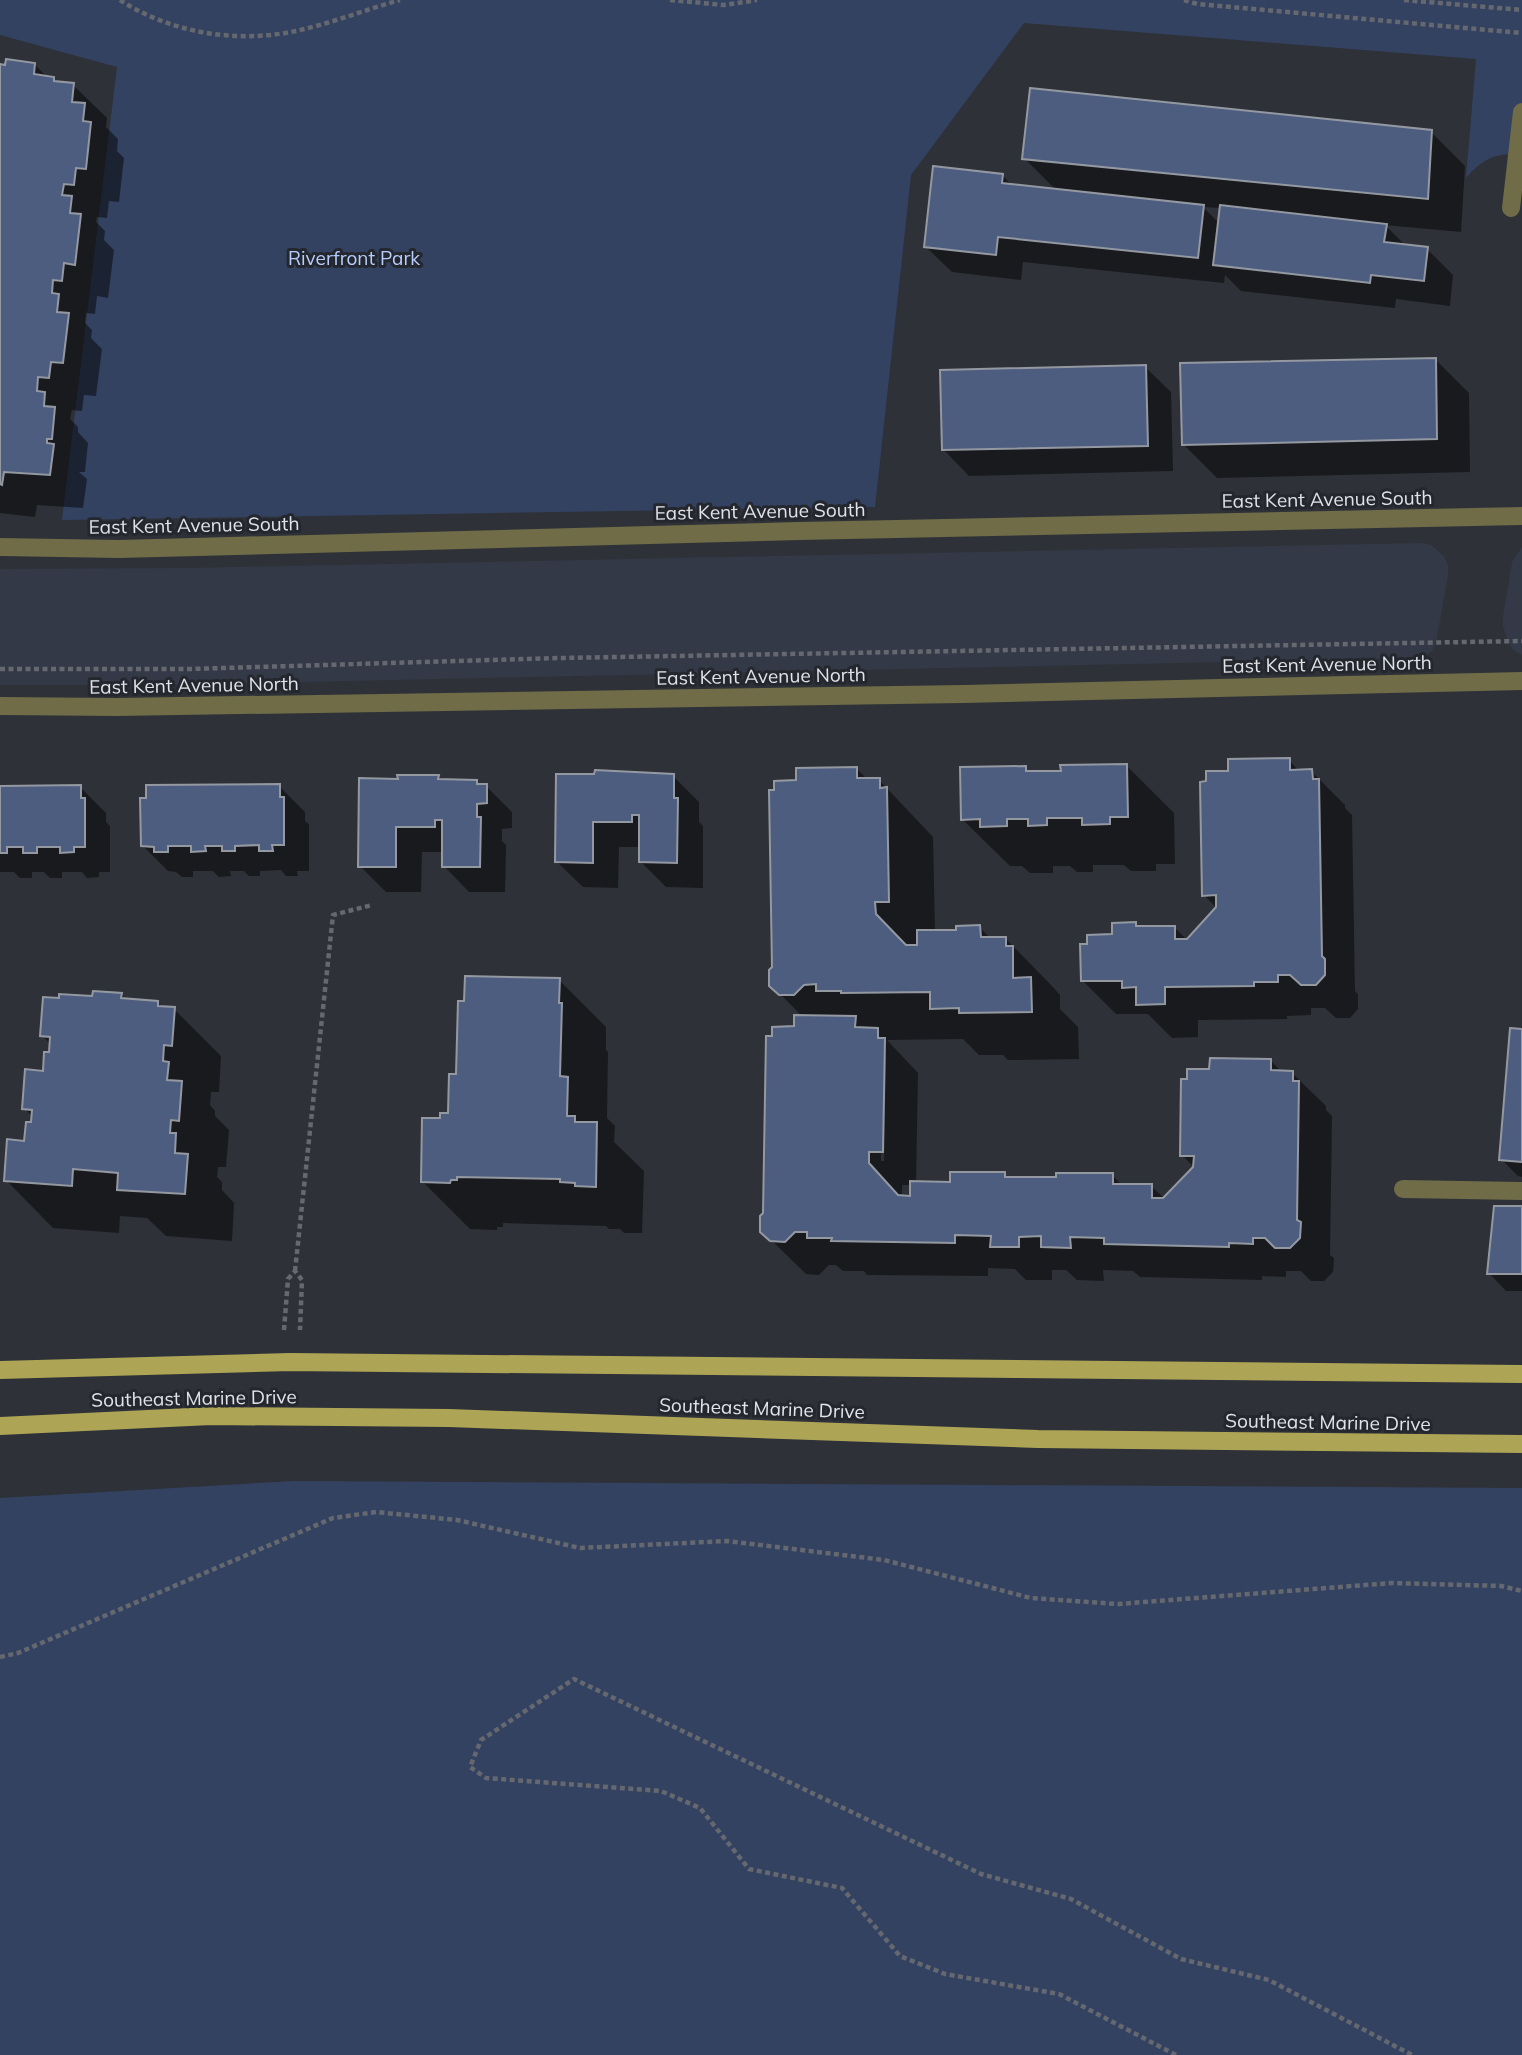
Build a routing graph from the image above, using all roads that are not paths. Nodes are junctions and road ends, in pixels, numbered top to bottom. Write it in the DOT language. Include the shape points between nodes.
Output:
graph roads {
  1 [pos="1522,112"];
  2 [pos="1511,208"];
  3 [pos="1522,516"];
  4 [pos="0,547"];
  5 [pos="1522,681"];
  6 [pos="0,706"];
  7 [pos="1403,1189"];
  8 [pos="1522,1191"];
  9 [pos="0,1370"];
  10 [pos="1522,1374"];
  11 [pos="0,1426"];
  12 [pos="1522,1444"];
  1 -- 2 [label="street"];
  3 -- 4 [label="street, East Kent Avenue South" via="119,549"];
  5 -- 6 [label="street, East Kent Avenue North" via="853,696"];
  7 -- 8 [label="street"];
  9 -- 10 [label="main road, Southeast Marine Drive" via="290,1362"];
  11 -- 12 [label="main road, Southeast Marine Drive" via="211,1416 449,1418 1038,1439"];
}
